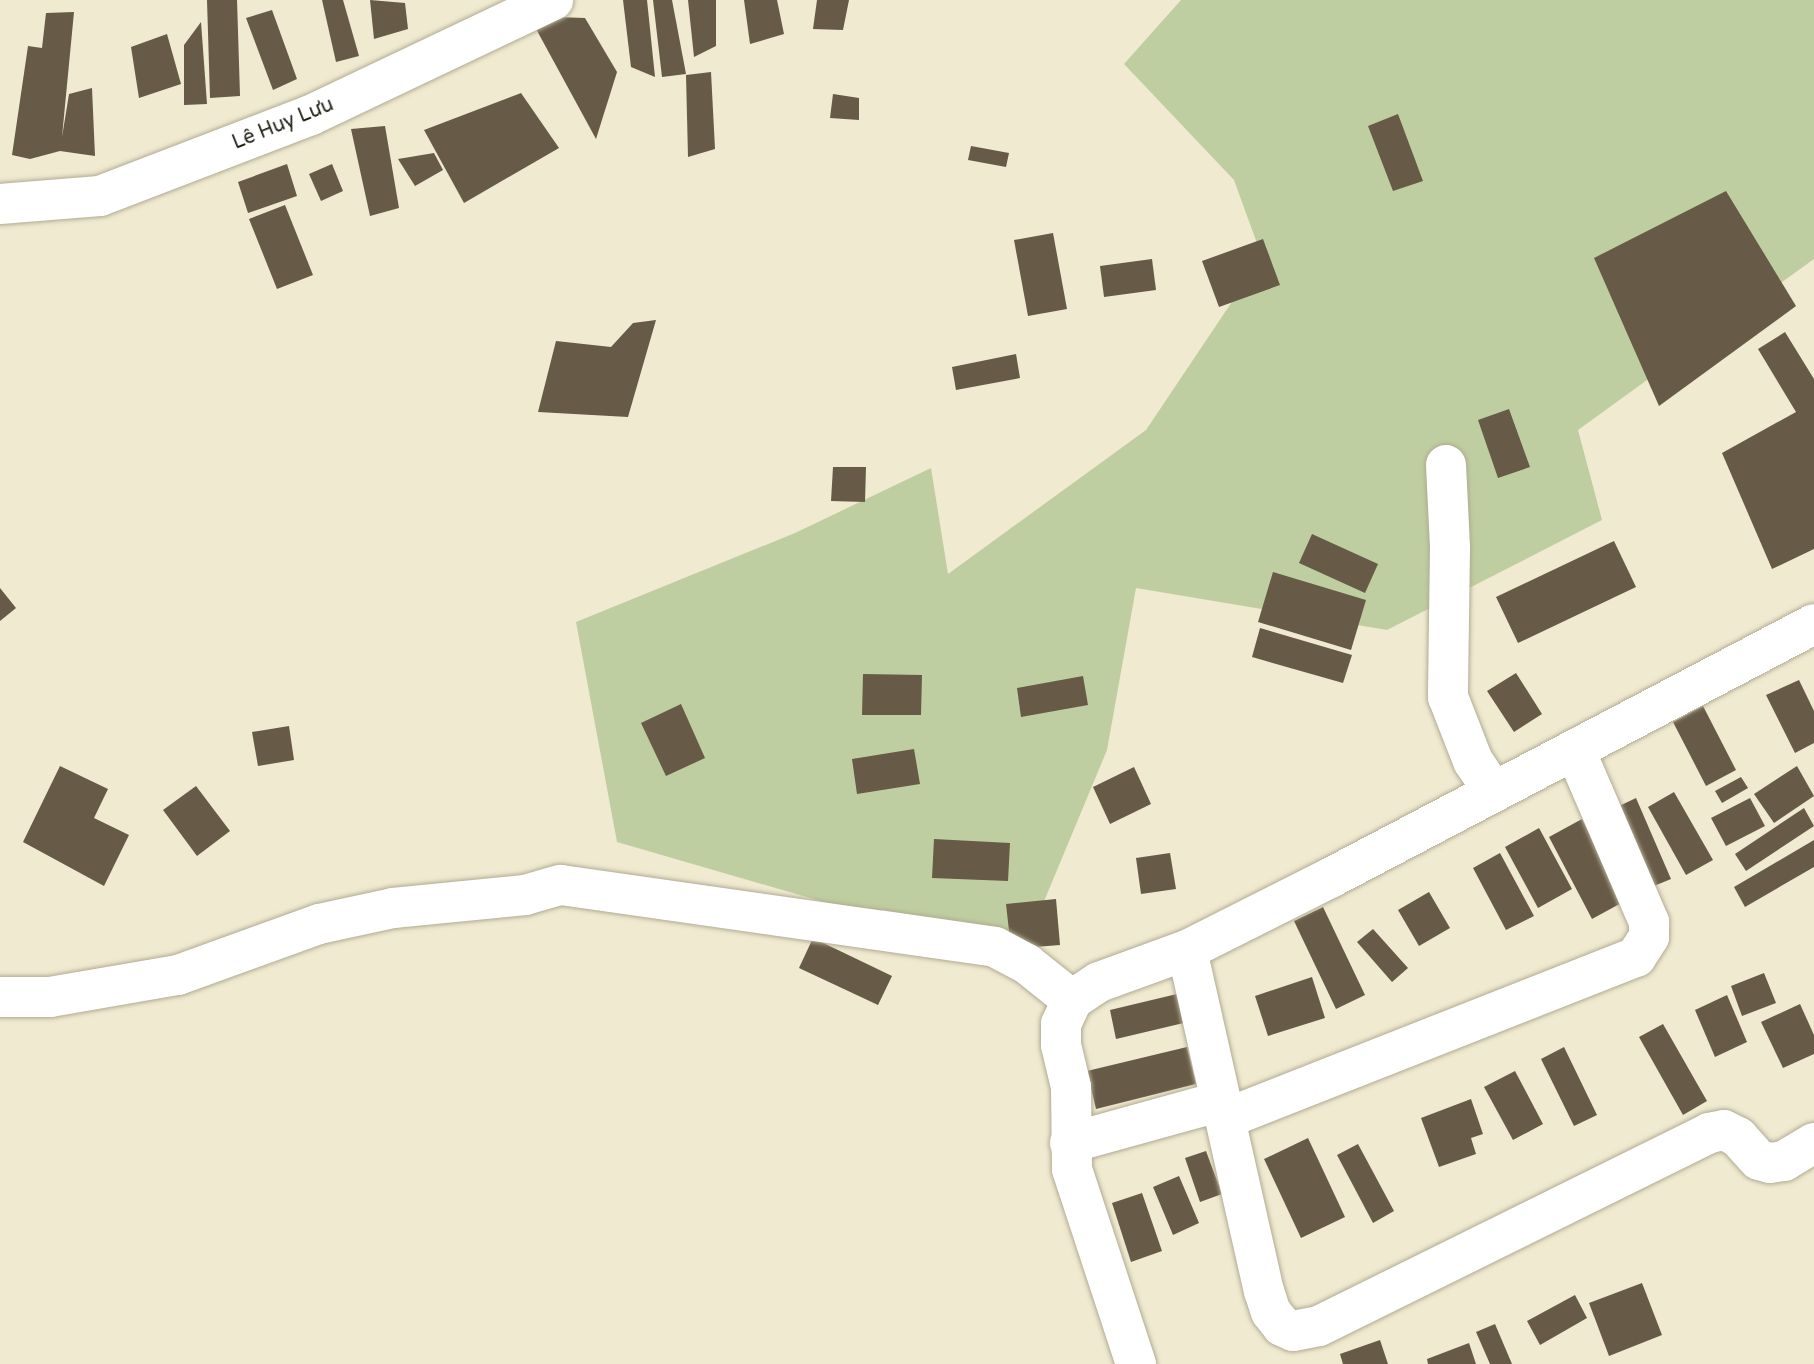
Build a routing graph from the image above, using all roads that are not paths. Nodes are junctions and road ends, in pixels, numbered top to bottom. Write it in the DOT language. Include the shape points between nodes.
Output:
graph roads {
  1 [pos="553,0"];
  2 [pos="0,204"];
  3 [pos="1446,465"];
  4 [pos="1814,624"];
  5 [pos="1575,750"];
  6 [pos="1493,791"];
  7 [pos="1187,950"];
  8 [pos="0,997"];
  9 [pos="1072,1000"];
  10 [pos="1224,1109"];
  11 [pos="1070,1143"];
  12 [pos="1814,1143"];
  13 [pos="1136,1364"];
  1 -- 2 [label="street, Lê Huy Lưu" via="311,115 100,196"];
  3 -- 6 [label="street" via="1448,697 1473,761"];
  4 -- 5 [label="street"];
  5 -- 6 [label="street"];
  5 -- 10 [label="street" via="1649,922 1649,937 1636,957"];
  6 -- 7 [label="street"];
  7 -- 9 [label="street" via="1099,982"];
  7 -- 10 [label="street"];
  8 -- 9 [label="street" via="50,997 178,975 319,924 393,908 525,895 561,885 995,947 1027,964"];
  9 -- 11 [label="street" via="1061,1024 1071,1087"];
  10 -- 11 [label="street"];
  10 -- 12 [label="street" via="1264,1291 1271,1312 1293,1331 1319,1326 1709,1133 1724,1130 1770,1163"];
  11 -- 13 [label="street" via="1076,1189"];
}
